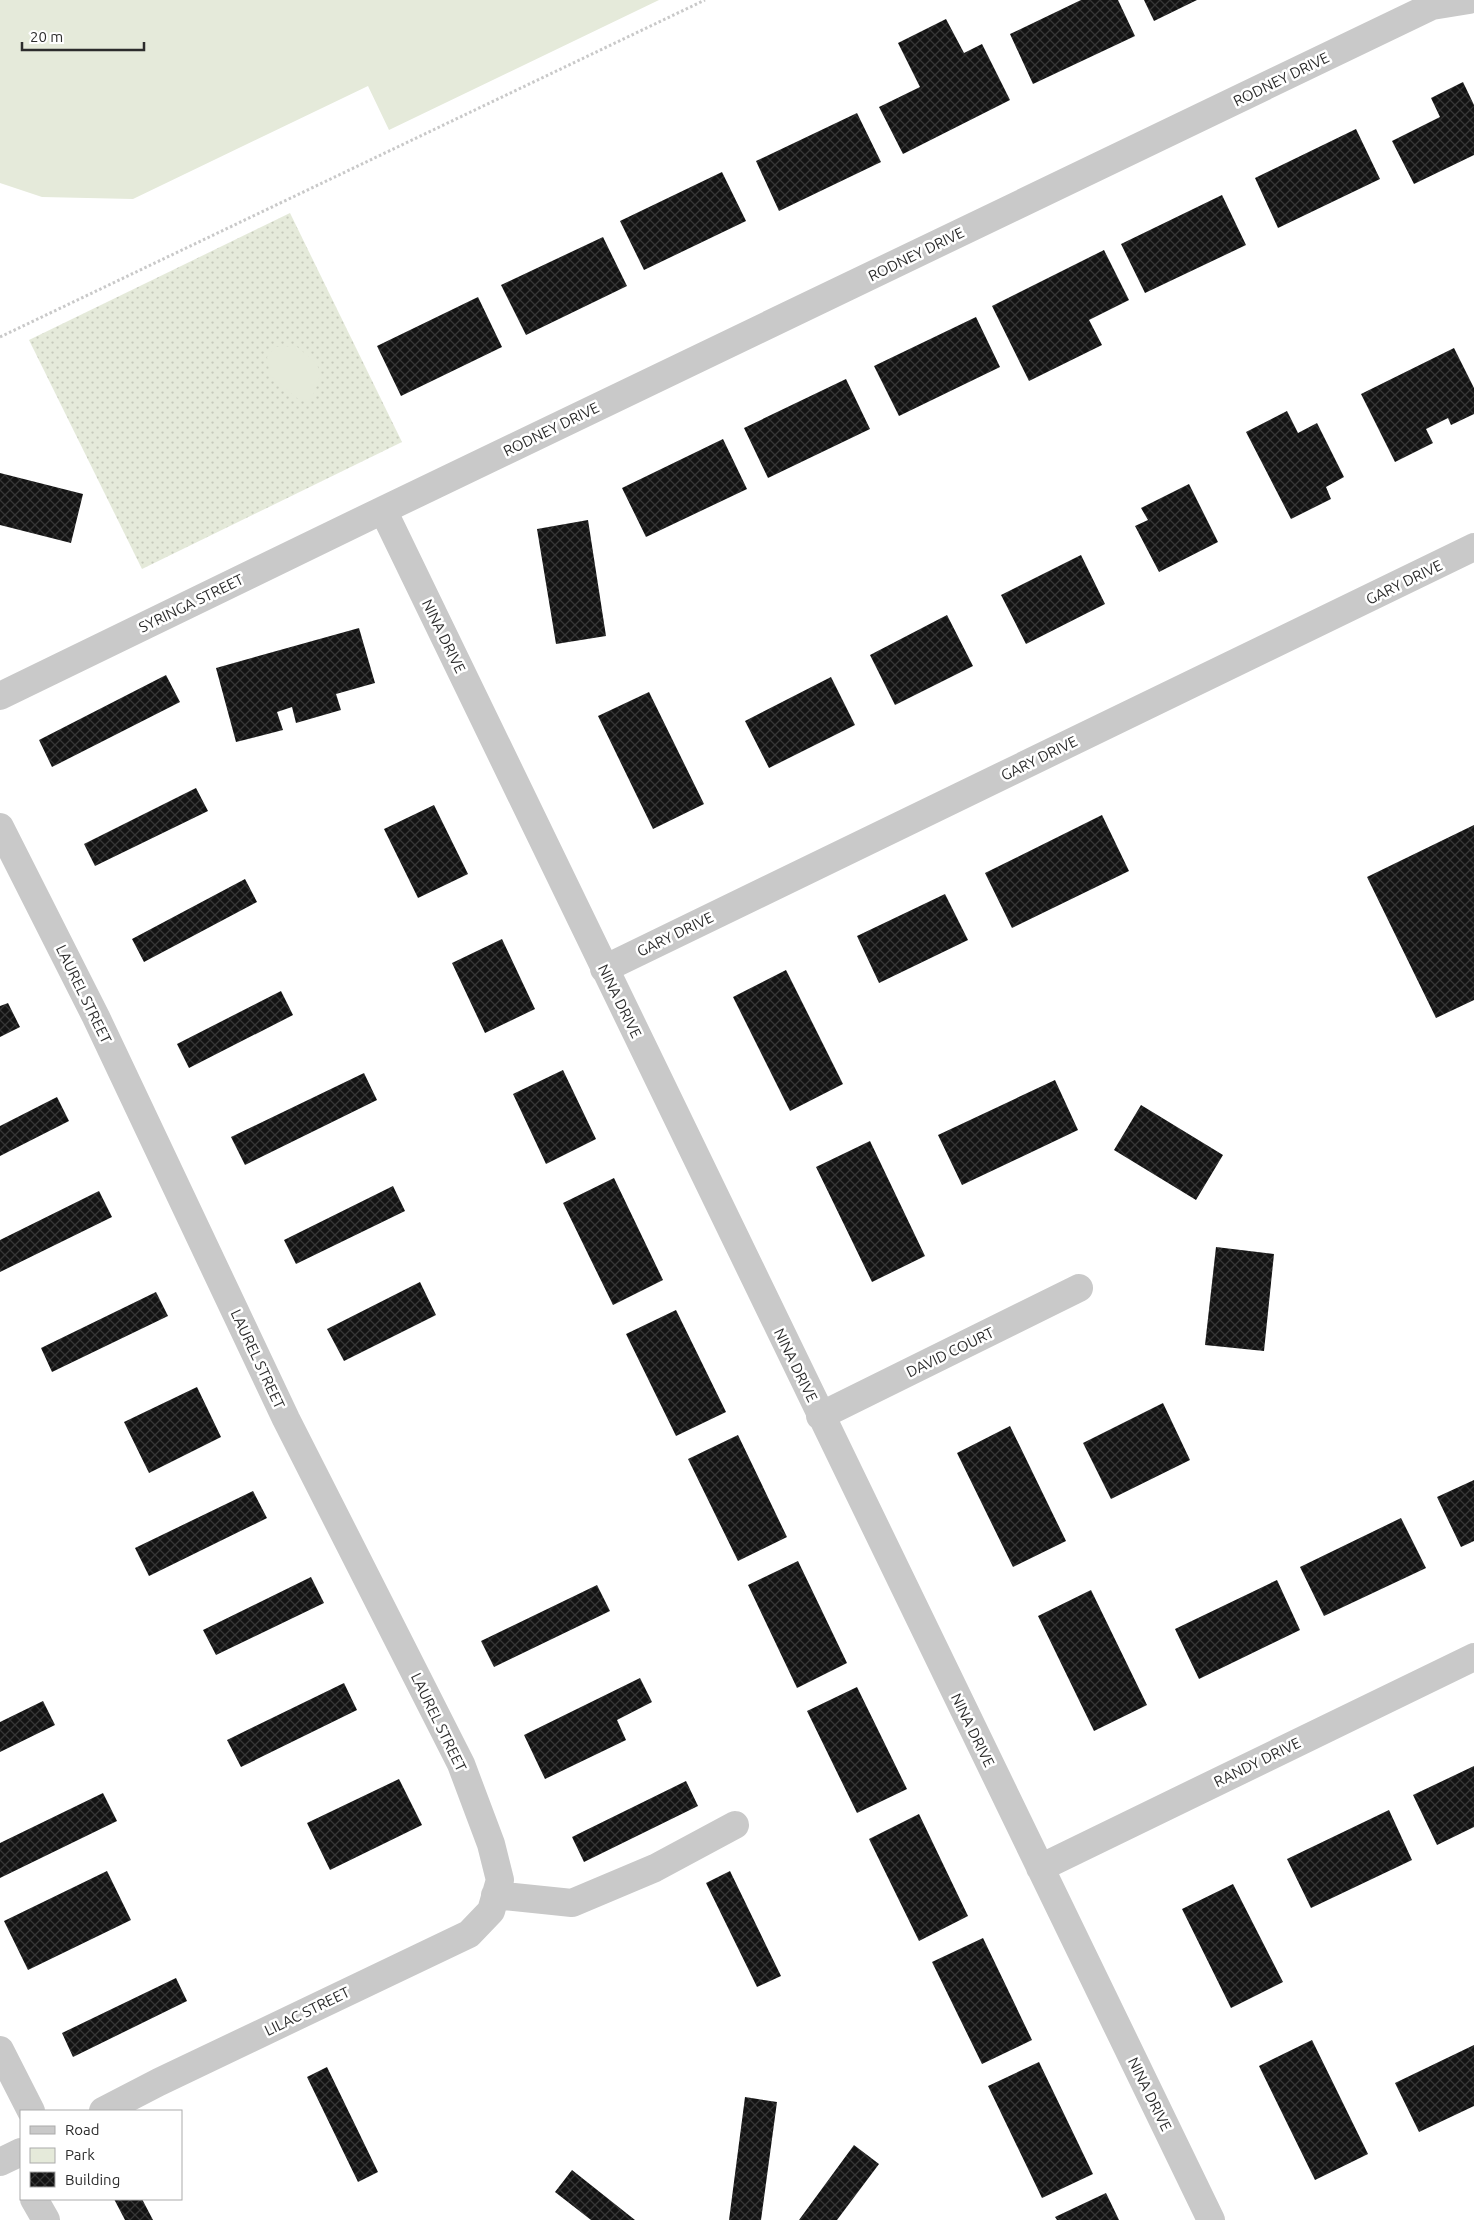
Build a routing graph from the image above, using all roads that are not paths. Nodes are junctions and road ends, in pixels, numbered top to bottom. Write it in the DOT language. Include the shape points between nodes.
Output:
graph roads {
  1 [pos="1459,2"];
  2 [pos="383,510"];
  3 [pos="1474,548"];
  4 [pos="0,696"];
  5 [pos="0,827"];
  6 [pos="604,968"];
  7 [pos="1079,1288"];
  8 [pos="820,1416"];
  9 [pos="1474,1657"];
  10 [pos="735,1825"];
  11 [pos="1040,1868"];
  12 [pos="496,1895"];
  13 [pos="0,2050"];
  14 [pos="30,2110"];
  15 [pos="105,2110"];
  16 [pos="35,2200"];
  17 [pos="46,2220"];
  18 [pos="1211,2220"];
  1 -- 2 [label="street, RODNEY DRIVE" via="1432,6"];
  2 -- 4 [label="street, SYRINGA STREET"];
  2 -- 6 [label="street, NINA DRIVE"];
  3 -- 6 [label="street, GARY DRIVE"];
  5 -- 12 [label="street, LAUREL STREET" via="96,1017 286,1418 461,1764 491,1844 500,1880"];
  6 -- 8 [label="street, NINA DRIVE"];
  7 -- 8 [label="street, DAVID COURT"];
  8 -- 11 [label="street, NINA DRIVE"];
  9 -- 11 [label="street, RANDY DRIVE"];
  10 -- 12 [label="street" via="655,1868 572,1903"];
  11 -- 18 [label="street, NINA DRIVE"];
  12 -- 15 [label="street, LILAC STREET" via="491,1911 469,1934"];
  13 -- 14 [label="street"];
  16 -- 17 [label="street"];
}
